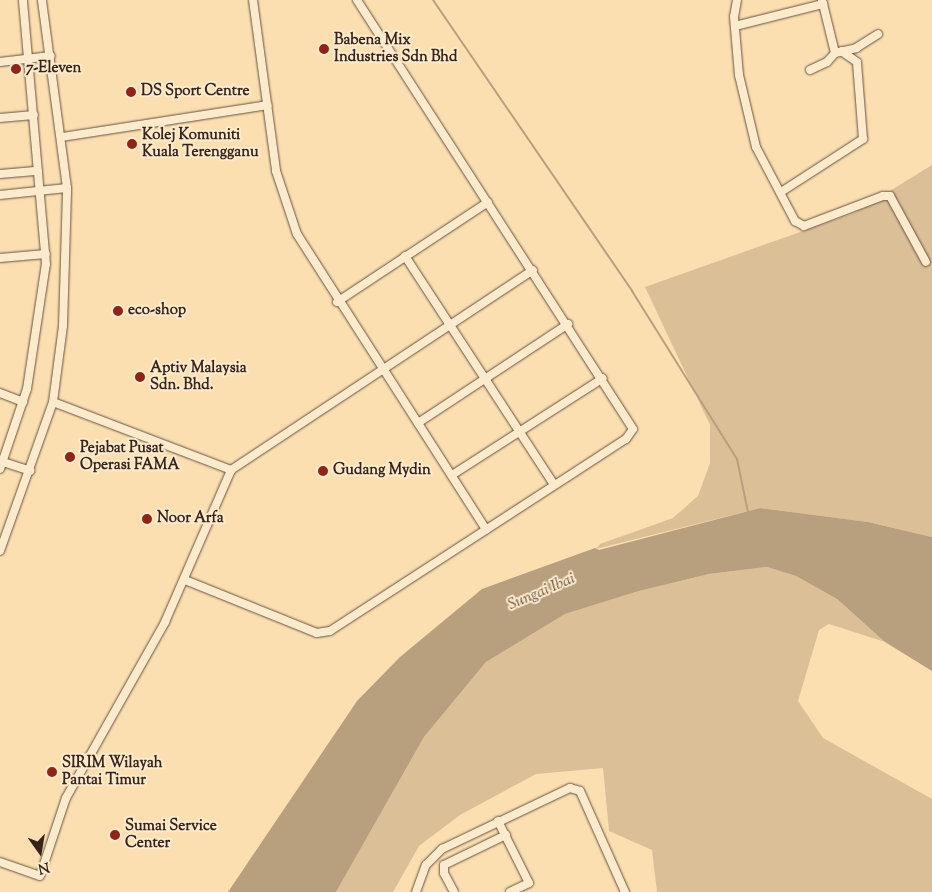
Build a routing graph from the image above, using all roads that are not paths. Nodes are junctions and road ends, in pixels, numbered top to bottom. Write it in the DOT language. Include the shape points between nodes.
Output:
graph roads {
  1 [pos="23,0"];
  2 [pos="42,0"];
  3 [pos="253,0"];
  4 [pos="357,0"];
  5 [pos="737,0"];
  6 [pos="823,2"];
  7 [pos="735,26"];
  8 [pos="878,34"];
  9 [pos="838,52"];
  10 [pos="51,56"];
  11 [pos="28,59"];
  12 [pos="0,62"];
  13 [pos="810,70"];
  14 [pos="268,105"];
  15 [pos="34,115"];
  16 [pos="0,118"];
  17 [pos="62,137"];
  18 [pos="38,171"];
  19 [pos="0,174"];
  20 [pos="40,185"];
  21 [pos="67,188"];
  22 [pos="781,192"];
  23 [pos="0,195"];
  24 [pos="488,202"];
  25 [pos="46,254"];
  26 [pos="405,256"];
  27 [pos="0,258"];
  28 [pos="926,262"];
  29 [pos="533,270"];
  30 [pos="337,302"];
  31 [pos="568,324"];
  32 [pos="450,325"];
  33 [pos="382,369"];
  34 [pos="485,378"];
  35 [pos="603,378"];
  36 [pos="0,394"];
  37 [pos="23,402"];
  38 [pos="54,402"];
  39 [pos="418,423"];
  40 [pos="520,432"];
  41 [pos="1,464"];
  42 [pos="231,470"];
  43 [pos="30,471"];
  44 [pos="452,475"];
  45 [pos="554,485"];
  46 [pos="486,530"];
  47 [pos="0,551"];
  48 [pos="185,580"];
  49 [pos="498,821"];
  50 [pos="506,835"];
  51 [pos="0,862"];
  52 [pos="416,892"];
  53 [pos="454,892"];
  54 [pos="510,892"];
  55 [pos="625,892"];
  1 -- 11 [label="street"];
  2 -- 10 [label="street"];
  3 -- 14 [label="street"];
  4 -- 24 [label="street"];
  5 -- 7 [label="street"];
  6 -- 7 [label="street"];
  6 -- 9 [label="street"];
  7 -- 22 [label="street" via="739,75 756,147"];
  8 -- 9 [label="street" via="856,48"];
  9 -- 13 [label="street"];
  9 -- 22 [label="street" via="856,62 863,139"];
  10 -- 11 [label="street"];
  10 -- 17 [label="street"];
  11 -- 12 [label="street"];
  11 -- 15 [label="street"];
  14 -- 17 [label="street"];
  14 -- 30 [label="street" via="284,203 296,234"];
  15 -- 16 [label="street"];
  15 -- 18 [label="street"];
  17 -- 21 [label="street"];
  18 -- 19 [label="street"];
  18 -- 20 [label="street"];
  20 -- 21 [label="street"];
  20 -- 23 [label="street"];
  20 -- 25 [label="street"];
  21 -- 38 [label="street" via="66,282"];
  22 -- 28 [label="street" via="795,220 804,226 882,196 890,196"];
  24 -- 26 [label="street"];
  24 -- 29 [label="street"];
  25 -- 27 [label="street"];
  25 -- 37 [label="street"];
  26 -- 30 [label="street"];
  26 -- 32 [label="street"];
  29 -- 31 [label="street"];
  29 -- 32 [label="street"];
  30 -- 33 [label="street"];
  31 -- 34 [label="street"];
  31 -- 35 [label="street"];
  32 -- 33 [label="street"];
  32 -- 34 [label="street"];
  33 -- 39 [label="street"];
  33 -- 42 [label="street"];
  34 -- 39 [label="street"];
  34 -- 40 [label="street"];
  35 -- 40 [label="street"];
  35 -- 45 [label="street" via="632,423 631,434"];
  36 -- 37 [label="street"];
  37 -- 41 [label="street"];
  38 -- 42 [label="street"];
  38 -- 43 [label="street"];
  39 -- 44 [label="street"];
  40 -- 44 [label="street"];
  40 -- 45 [label="street"];
  41 -- 43 [label="street"];
  42 -- 48 [label="street"];
  43 -- 47 [label="street"];
  44 -- 46 [label="street"];
  45 -- 46 [label="street"];
  46 -- 48 [label="street" via="404,586 324,633"];
  48 -- 51 [label="street" via="165,622 66,798 40,876"];
  49 -- 50 [label="street"];
  49 -- 52 [label="street" via="442,849 428,862"];
  49 -- 55 [label="street" via="563,790 580,791"];
  50 -- 53 [label="street" via="444,865 444,873"];
  50 -- 54 [label="street" via="529,883"];
}
